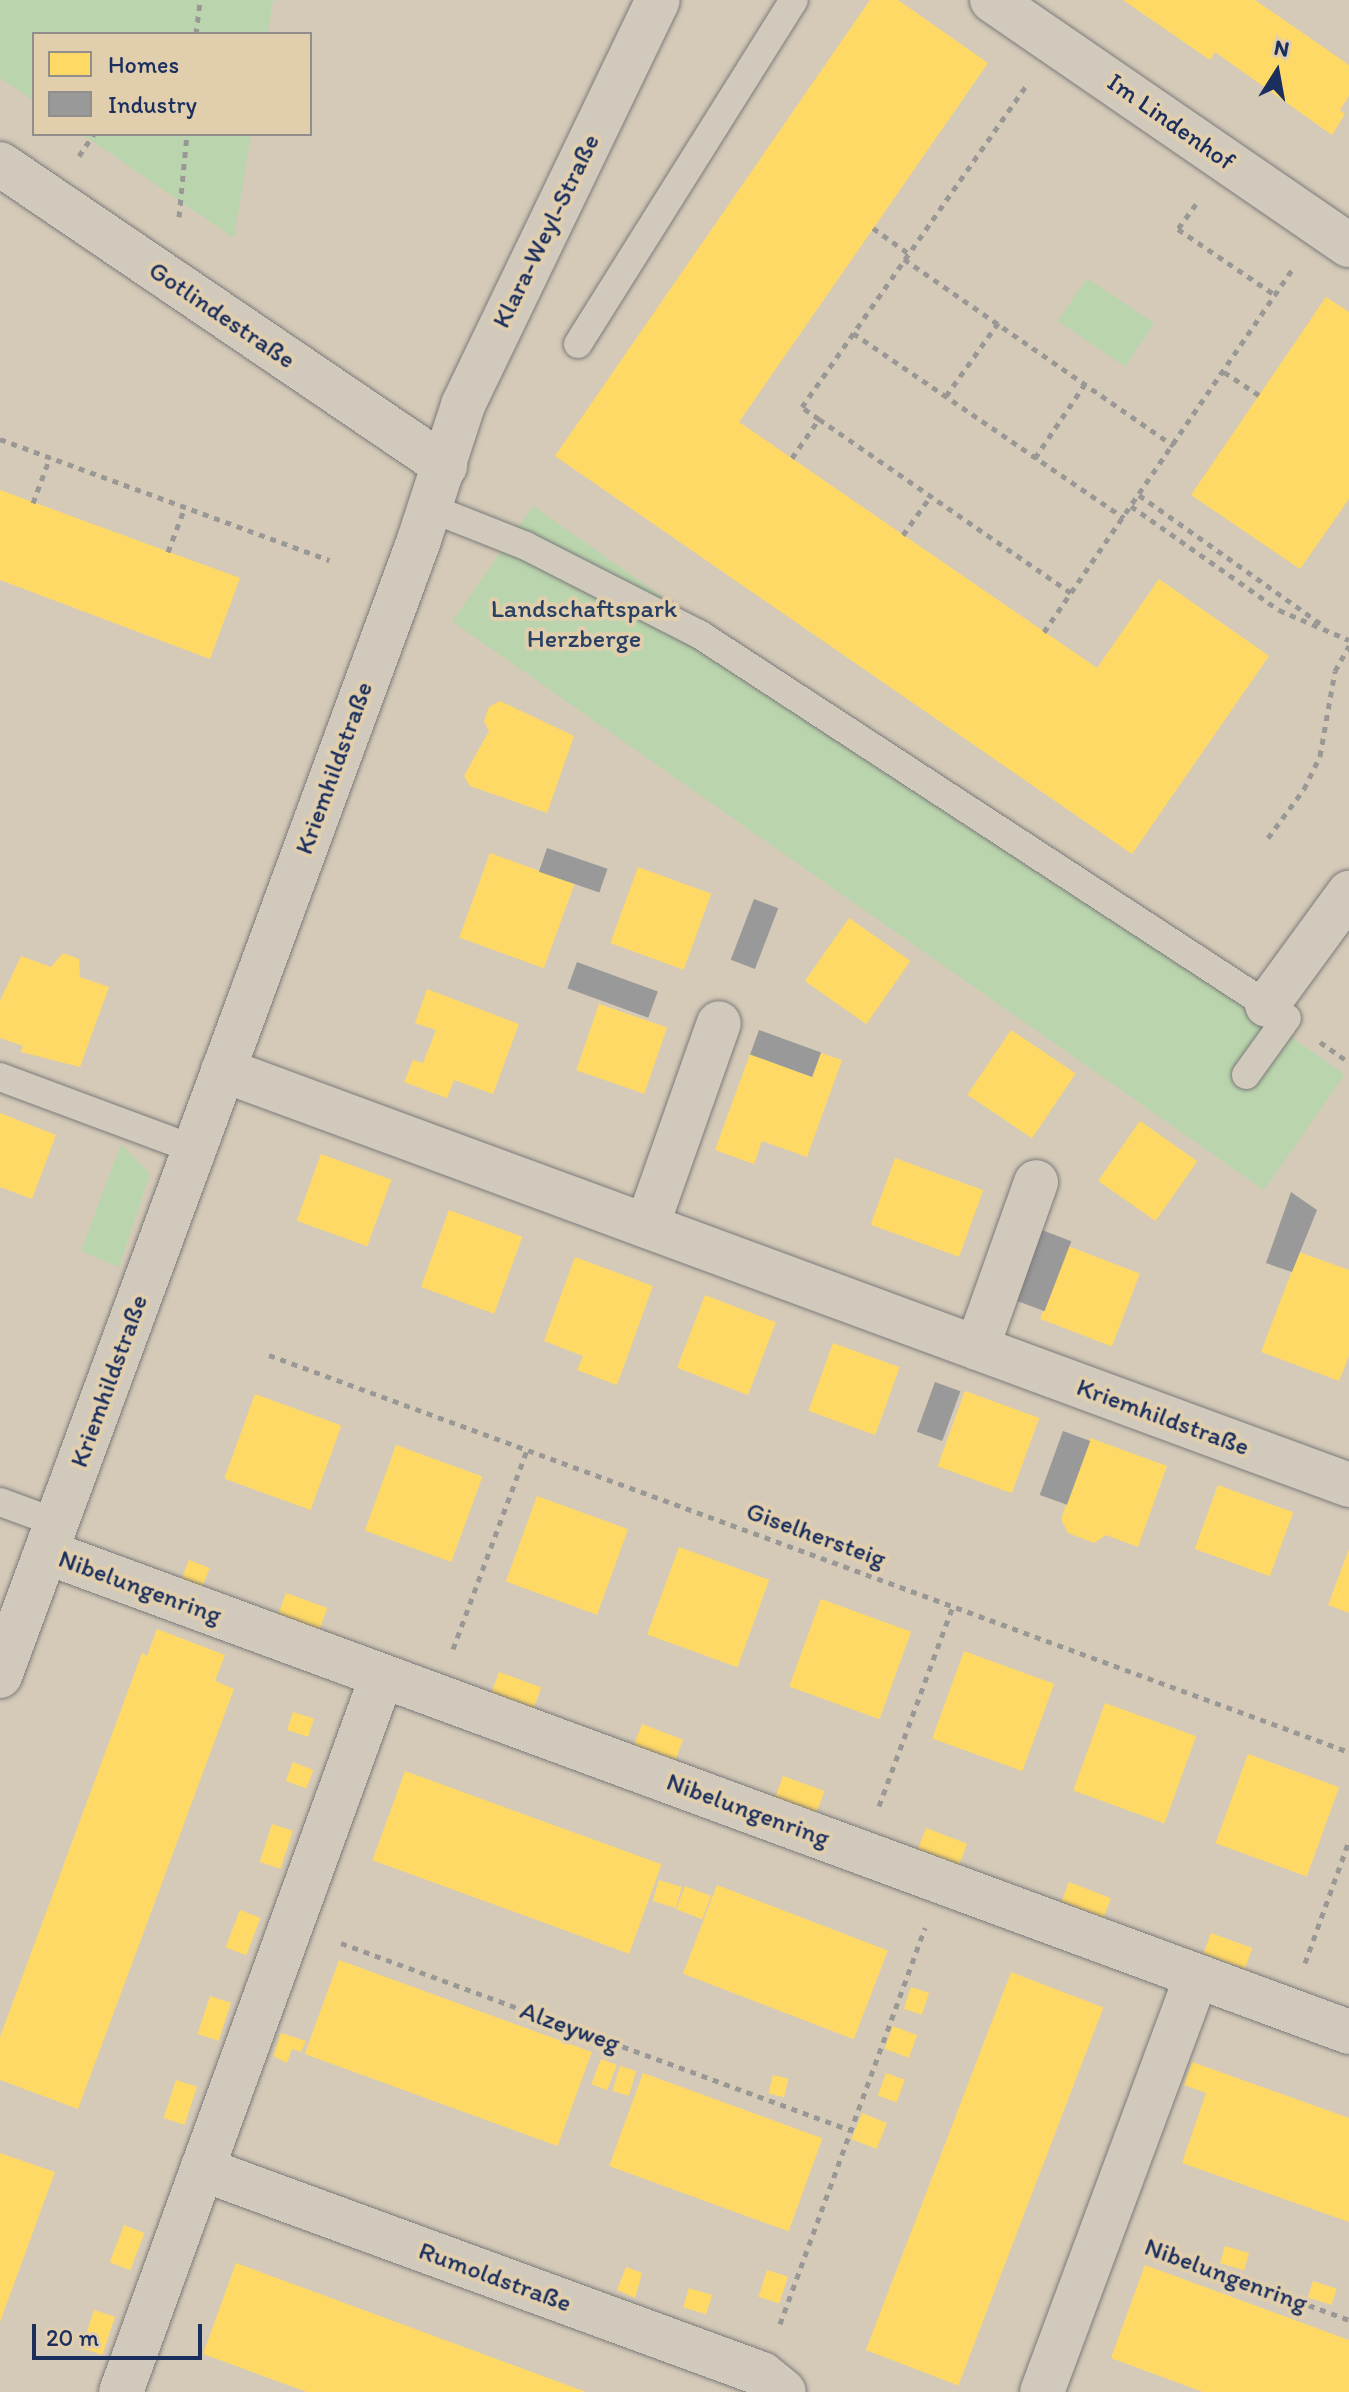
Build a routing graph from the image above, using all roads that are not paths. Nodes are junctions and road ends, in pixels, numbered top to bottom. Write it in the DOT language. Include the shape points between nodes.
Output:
graph roads {
  1 [pos="658,0"];
  2 [pos="794,0"];
  3 [pos="992,0"];
  4 [pos="0,164"];
  5 [pos="1349,245"];
  6 [pos="578,344"];
  7 [pos="445,466"];
  8 [pos="430,508"];
  9 [pos="1349,893"];
  10 [pos="1277,1012"];
  11 [pos="719,1023"];
  12 [pos="223,1070"];
  13 [pos="1246,1075"];
  14 [pos="0,1077"];
  15 [pos="194,1149"];
  16 [pos="1036,1182"];
  17 [pos="647,1226"];
  18 [pos="977,1348"];
  19 [pos="1349,1485"];
  20 [pos="0,1502"];
  21 [pos="51,1537"];
  22 [pos="0,1676"];
  23 [pos="382,1676"];
  24 [pos="1197,1976"];
  25 [pos="1349,2032"];
  26 [pos="202,2169"];
  27 [pos="773,2383"];
  28 [pos="121,2392"];
  29 [pos="1042,2392"];
  1 -- 7 [label="street, Klara-Weyl-Straße" via="463,405"];
  2 -- 6 [label="lane"];
  3 -- 5 [label="street, Im Lindenhof"];
  4 -- 7 [label="street, Gotlindestraße"];
  7 -- 8 [label="street, Kriemhildstraße"];
  8 -- 10 [label="lane" via="526,546 699,634"];
  8 -- 12 [label="street, Kriemhildstraße"];
  9 -- 10 [label="street"];
  10 -- 13 [label="lane"];
  11 -- 17 [label="street"];
  12 -- 15 [label="street, Kriemhildstraße"];
  12 -- 17 [label="street, Kriemhildstraße"];
  14 -- 15 [label="lane"];
  15 -- 21 [label="street, Kriemhildstraße"];
  16 -- 18 [label="street"];
  17 -- 18 [label="street, Kriemhildstraße"];
  18 -- 19 [label="street, Kriemhildstraße"];
  20 -- 21 [label="lane"];
  21 -- 22 [label="street, Kriemhildstraße"];
  21 -- 23 [label="street, Nibelungenring"];
  23 -- 24 [label="street, Nibelungenring"];
  23 -- 26 [label="street"];
  24 -- 25 [label="street, Nibelungenring"];
  24 -- 29 [label="street"];
  26 -- 27 [label="street, Rumoldstraße"];
  26 -- 28 [label="street"];
}
